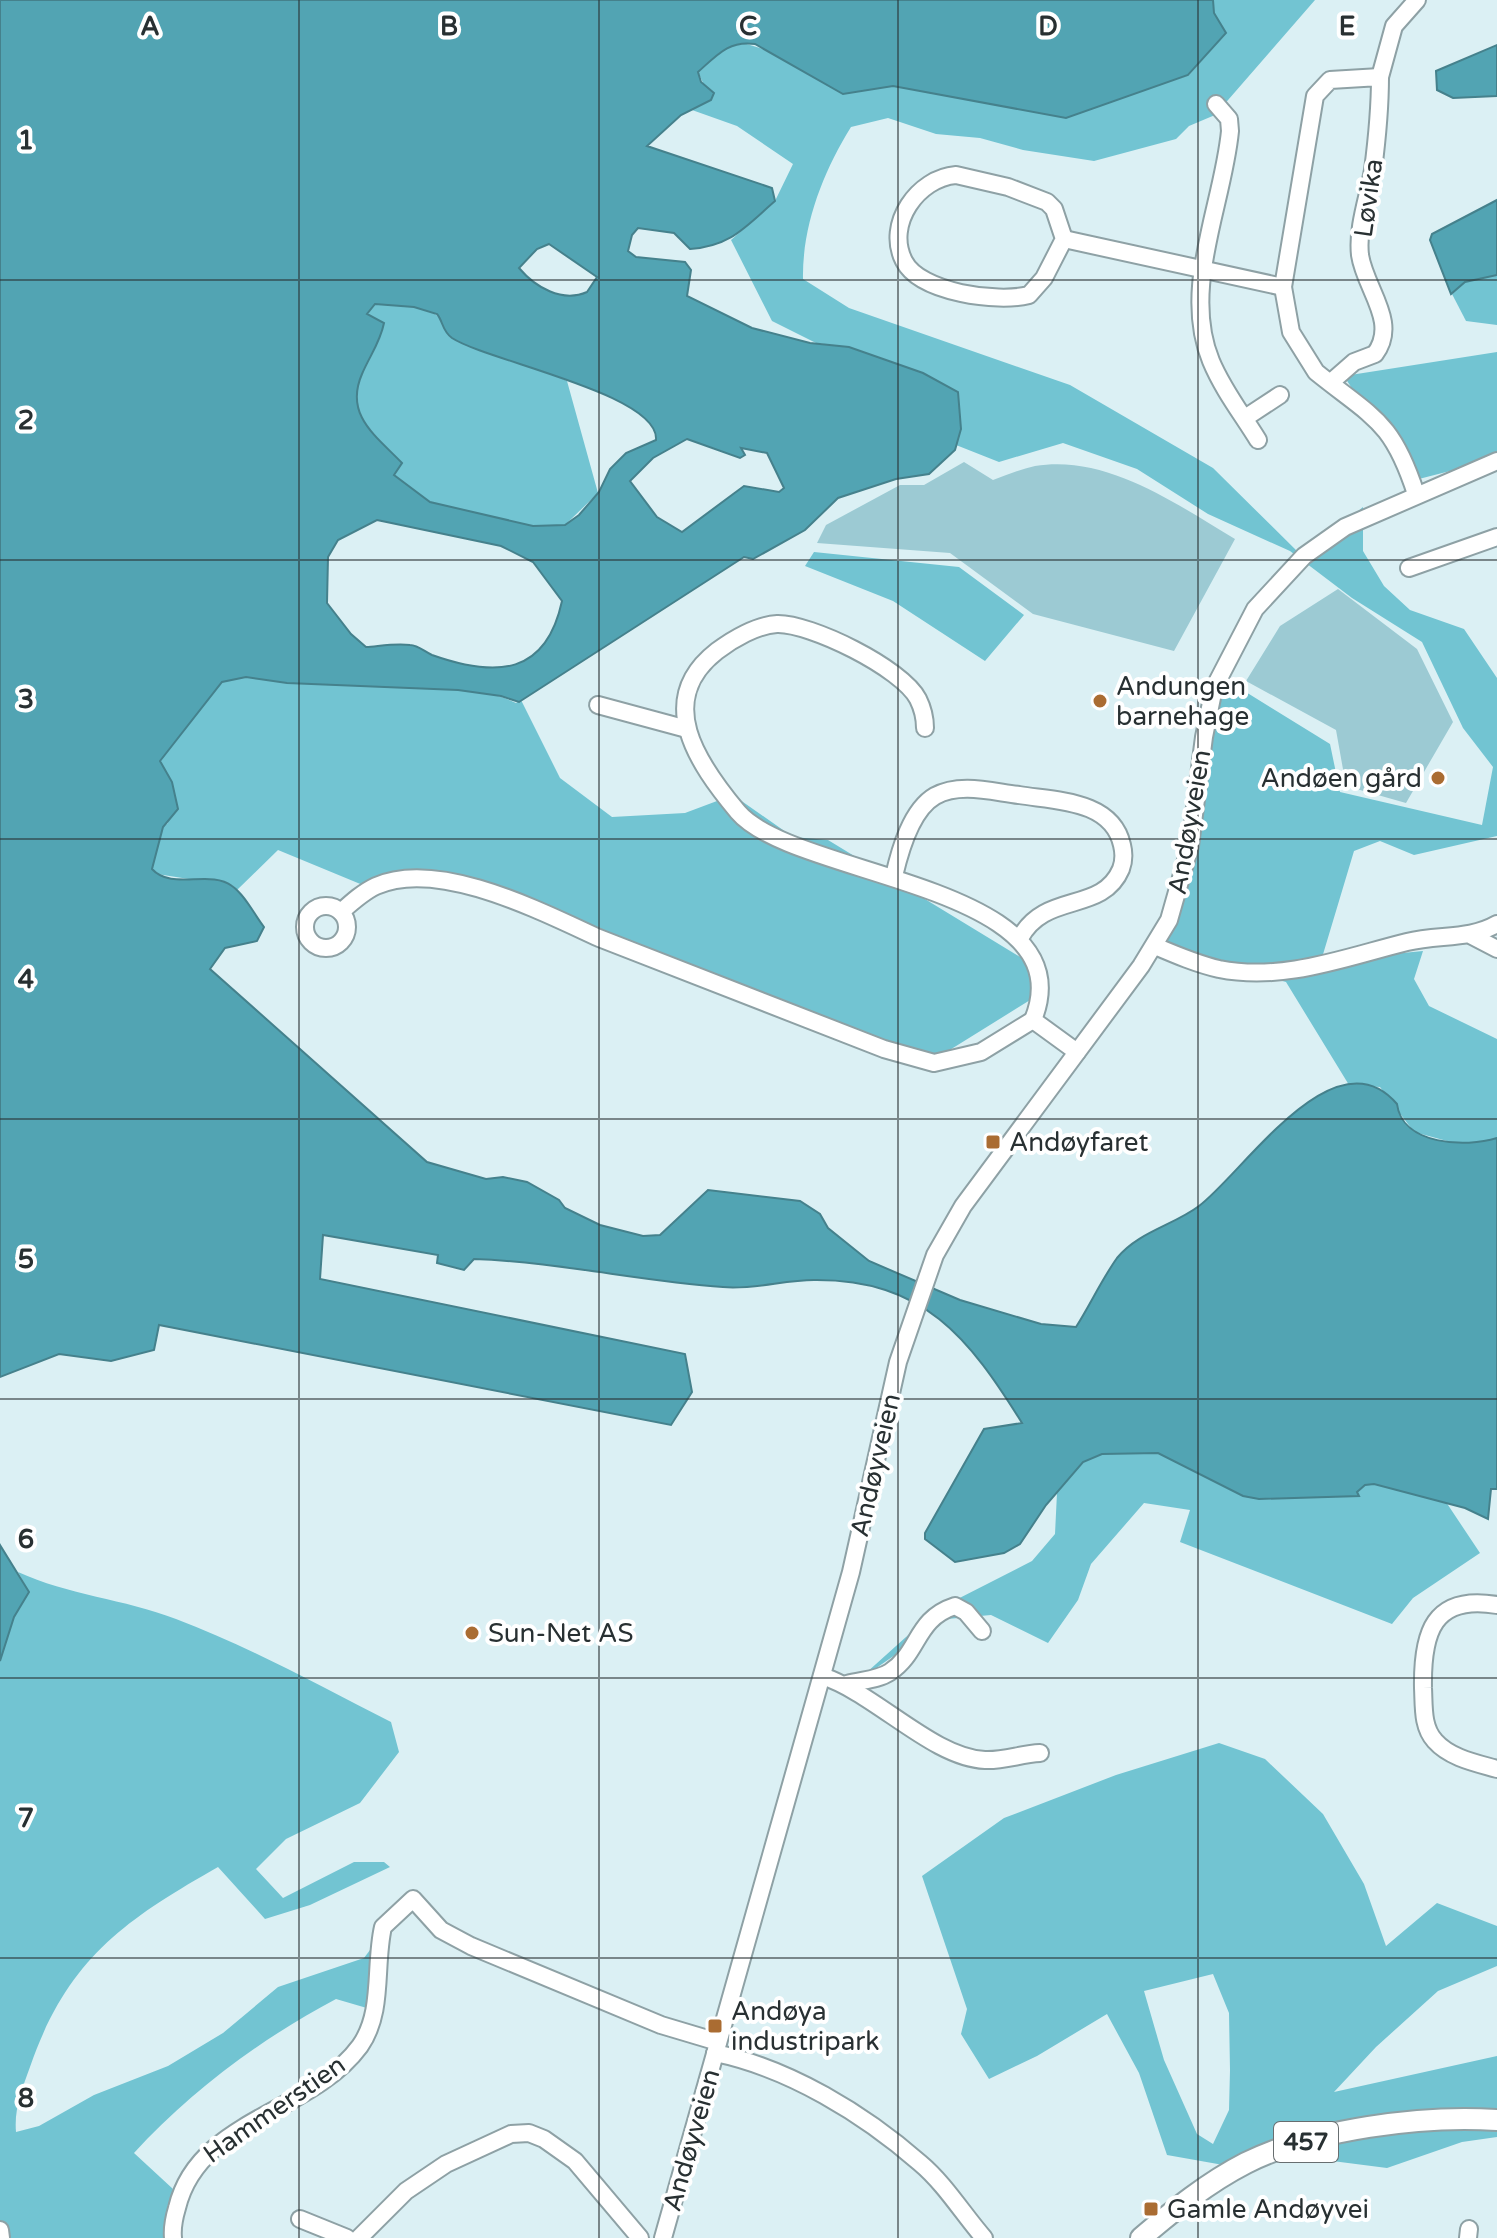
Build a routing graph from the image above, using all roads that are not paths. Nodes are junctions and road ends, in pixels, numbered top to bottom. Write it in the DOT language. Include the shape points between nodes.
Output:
graph roads {
  1 [pos="1417,0"];
  2 [pos="1380,77"];
  3 [pos="1216,104"];
  4 [pos="1064,239"];
  5 [pos="1204,269"];
  6 [pos="1283,287"];
  7 [pos="1330,383"];
  8 [pos="1280,395"];
  9 [pos="1245,418"];
  10 [pos="1258,440"];
  11 [pos="1497,461"];
  12 [pos="1416,494"];
  13 [pos="1497,537"];
  14 [pos="1409,568"];
  15 [pos="598,705"];
  16 [pos="925,728"];
  17 [pos="687,729"];
  18 [pos="894,876"];
  19 [pos="341,912"];
  20 [pos="1497,924"];
  21 [pos="1472,936"];
  22 [pos="1020,938"];
  23 [pos="1155,946"];
  24 [pos="1497,949"];
  25 [pos="1033,1020"];
  26 [pos="1077,1052"];
  27 [pos="1497,1605"];
  28 [pos="982,1631"];
  29 [pos="822,1676"];
  30 [pos="847,1684"];
  31 [pos="1040,1753"];
  32 [pos="1497,1769"];
  33 [pos="413,1899"];
  34 [pos="717,2048"];
  35 [pos="1497,2120"];
  36 [pos="300,2219"];
  37 [pos="0,2230"];
  38 [pos="1,2238"];
  39 [pos="173,2238"];
  40 [pos="347,2238"];
  41 [pos="359,2238"];
  42 [pos="640,2238"];
  43 [pos="663,2238"];
  44 [pos="984,2238"];
  45 [pos="1141,2238"];
  1 -- 2 [label="street, Løvika" via="1394,26"];
  2 -- 6 [label="street" via="1330,80 1315,96"];
  2 -- 7 [label="street, Løvika" via="1373,170 1359,242 1382,315 1383,339 1375,354 1354,362"];
  3 -- 5 [label="street" via="1229,119 1230,131"];
  4 -- 4 [label="street" via="1047,202 956,175 932,180 914,195 899,237 904,262 923,281 1015,299 1037,287"];
  4 -- 5 [label="street"];
  5 -- 6 [label="street"];
  5 -- 9 [label="street" via="1200,308 1205,341 1217,374"];
  6 -- 7 [label="street" via="1285,314 1298,347"];
  7 -- 12 [label="street" via="1389,431"];
  8 -- 9 [label="street"];
  9 -- 10 [label="street"];
  11 -- 12 [label="street, Andøyveien"];
  12 -- 23 [label="street, Andøyveien" via="1358,520 1314,548 1275,585 1247,622 1214,688 1182,885"];
  13 -- 14 [label="street"];
  15 -- 17 [label="street"];
  16 -- 17 [label="street" via="918,699 900,678 811,632 779,624 738,638 696,671 683,700"];
  17 -- 18 [label="street" via="711,774 750,825 775,839"];
  18 -- 22 [label="street"];
  18 -- 22 [label="street" via="923,807 950,790 1070,803 1107,818 1121,840 1122,868 1106,889 1051,907"];
  19 -- 25 [label="street" via="378,885 414,879 452,882 554,917 884,1049 934,1063 981,1052"];
  20 -- 21 [label="street"];
  21 -- 23 [label="street" via="1423,939 1322,966 1261,973 1216,968"];
  21 -- 24 [label="street"];
  22 -- 25 [label="street" via="1039,984"];
  23 -- 26 [label="street, Andøyveien"];
  25 -- 26 [label="street"];
  26 -- 29 [label="street, Andøyveien" via="963,1206 925,1278 898,1362"];
  27 -- 32 [label="street" via="1472,1602 1447,1609 1422,1652 1430,1735 1453,1754"];
  28 -- 30 [label="street" via="955,1606 941,1611 889,1673"];
  29 -- 30 [label="street"];
  29 -- 34 [label="street, Andøyveien"];
  30 -- 31 [label="street" via="950,1751 985,1761"];
  33 -- 34 [label="street, Andøyveien" via="441,1930 462,1942"];
  33 -- 39 [label="street, Hammerstien" via="383,1927 373,2014 359,2047 324,2080 203,2155 183,2185"];
  34 -- 43 [label="street, Andøyveien"];
  34 -- 44 [label="street" via="773,2069 873,2128 921,2163"];
  35 -- 45 [label="main road, 457" via="1389,2126 1274,2151 1206,2187"];
  36 -- 40 [label="street"];
  37 -- 38 [label="street"];
  41 -- 42 [label="street" via="406,2191 446,2164 511,2134 529,2133 575,2161"];
}
